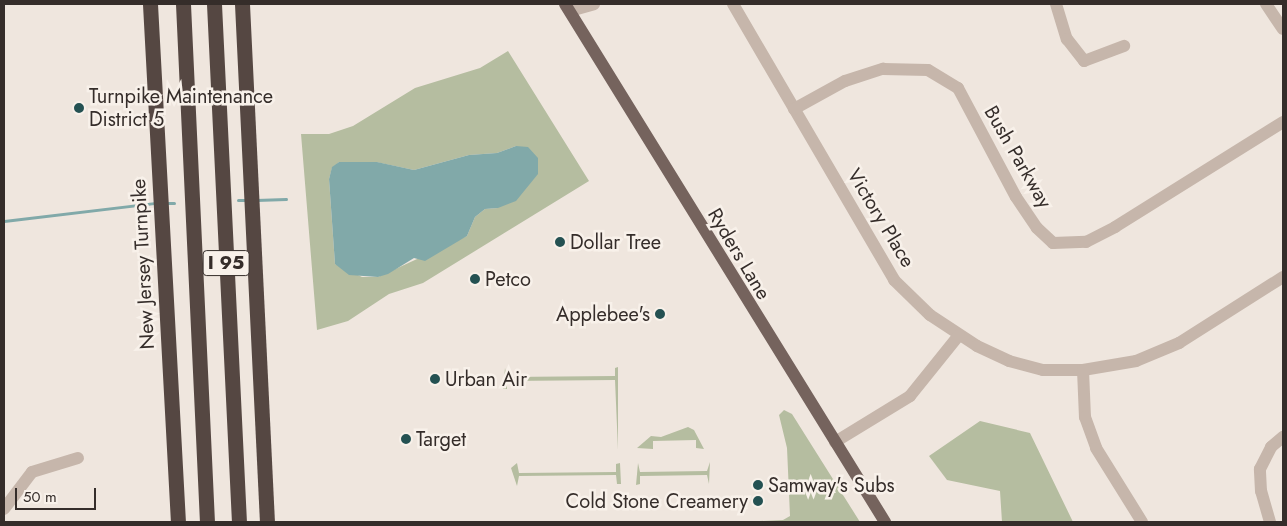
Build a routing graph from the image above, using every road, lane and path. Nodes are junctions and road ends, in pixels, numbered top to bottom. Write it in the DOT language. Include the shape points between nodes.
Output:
graph roads {
  1 [pos="150,4"];
  2 [pos="183,4"];
  3 [pos="214,4"];
  4 [pos="242,4"];
  5 [pos="594,4"];
  6 [pos="733,4"];
  7 [pos="1056,4"];
  8 [pos="1266,4"];
  9 [pos="567,7"];
  10 [pos="1283,29"];
  11 [pos="1124,46"];
  12 [pos="794,109"];
  13 [pos="1283,122"];
  14 [pos="1283,277"];
  15 [pos="959,335"];
  16 [pos="1083,370"];
  17 [pos="1283,437"];
  18 [pos="835,442"];
  19 [pos="78,458"];
  20 [pos="4,509"];
  21 [pos="178,522"];
  22 [pos="208,522"];
  23 [pos="239,522"];
  24 [pos="267,522"];
  25 [pos="885,522"];
  26 [pos="1142,522"];
  27 [pos="1270,522"];
  1 -- 21 [label="highway, New Jersey Turnpike"];
  2 -- 22 [label="highway, I 95"];
  3 -- 23 [label="highway, I 95"];
  4 -- 24 [label="highway, I 95"];
  5 -- 9 [label="street"];
  6 -- 12 [label="street, Victory Place"];
  7 -- 11 [label="street" via="1067,39 1084,61"];
  8 -- 10 [label="street"];
  9 -- 18 [label="main road, Ryders Lane"];
  12 -- 13 [label="street, Bush Parkway" via="845,81 876,71 928,70 958,88 1016,197 1037,228 1053,243 1086,242 1115,227"];
  12 -- 15 [label="street, Victory Place" via="894,280 930,315"];
  14 -- 16 [label="street, Victory Place" via="1180,343 1136,361"];
  15 -- 16 [label="street, Victory Place" via="1009,361 1043,370"];
  15 -- 18 [label="street" via="910,396"];
  16 -- 26 [label="street" via="1086,417 1096,448"];
  17 -- 27 [label="street" via="1271,446 1260,469 1261,491"];
  18 -- 25 [label="main road, Ryders Lane"];
  19 -- 20 [label="street" via="32,472"];
}
